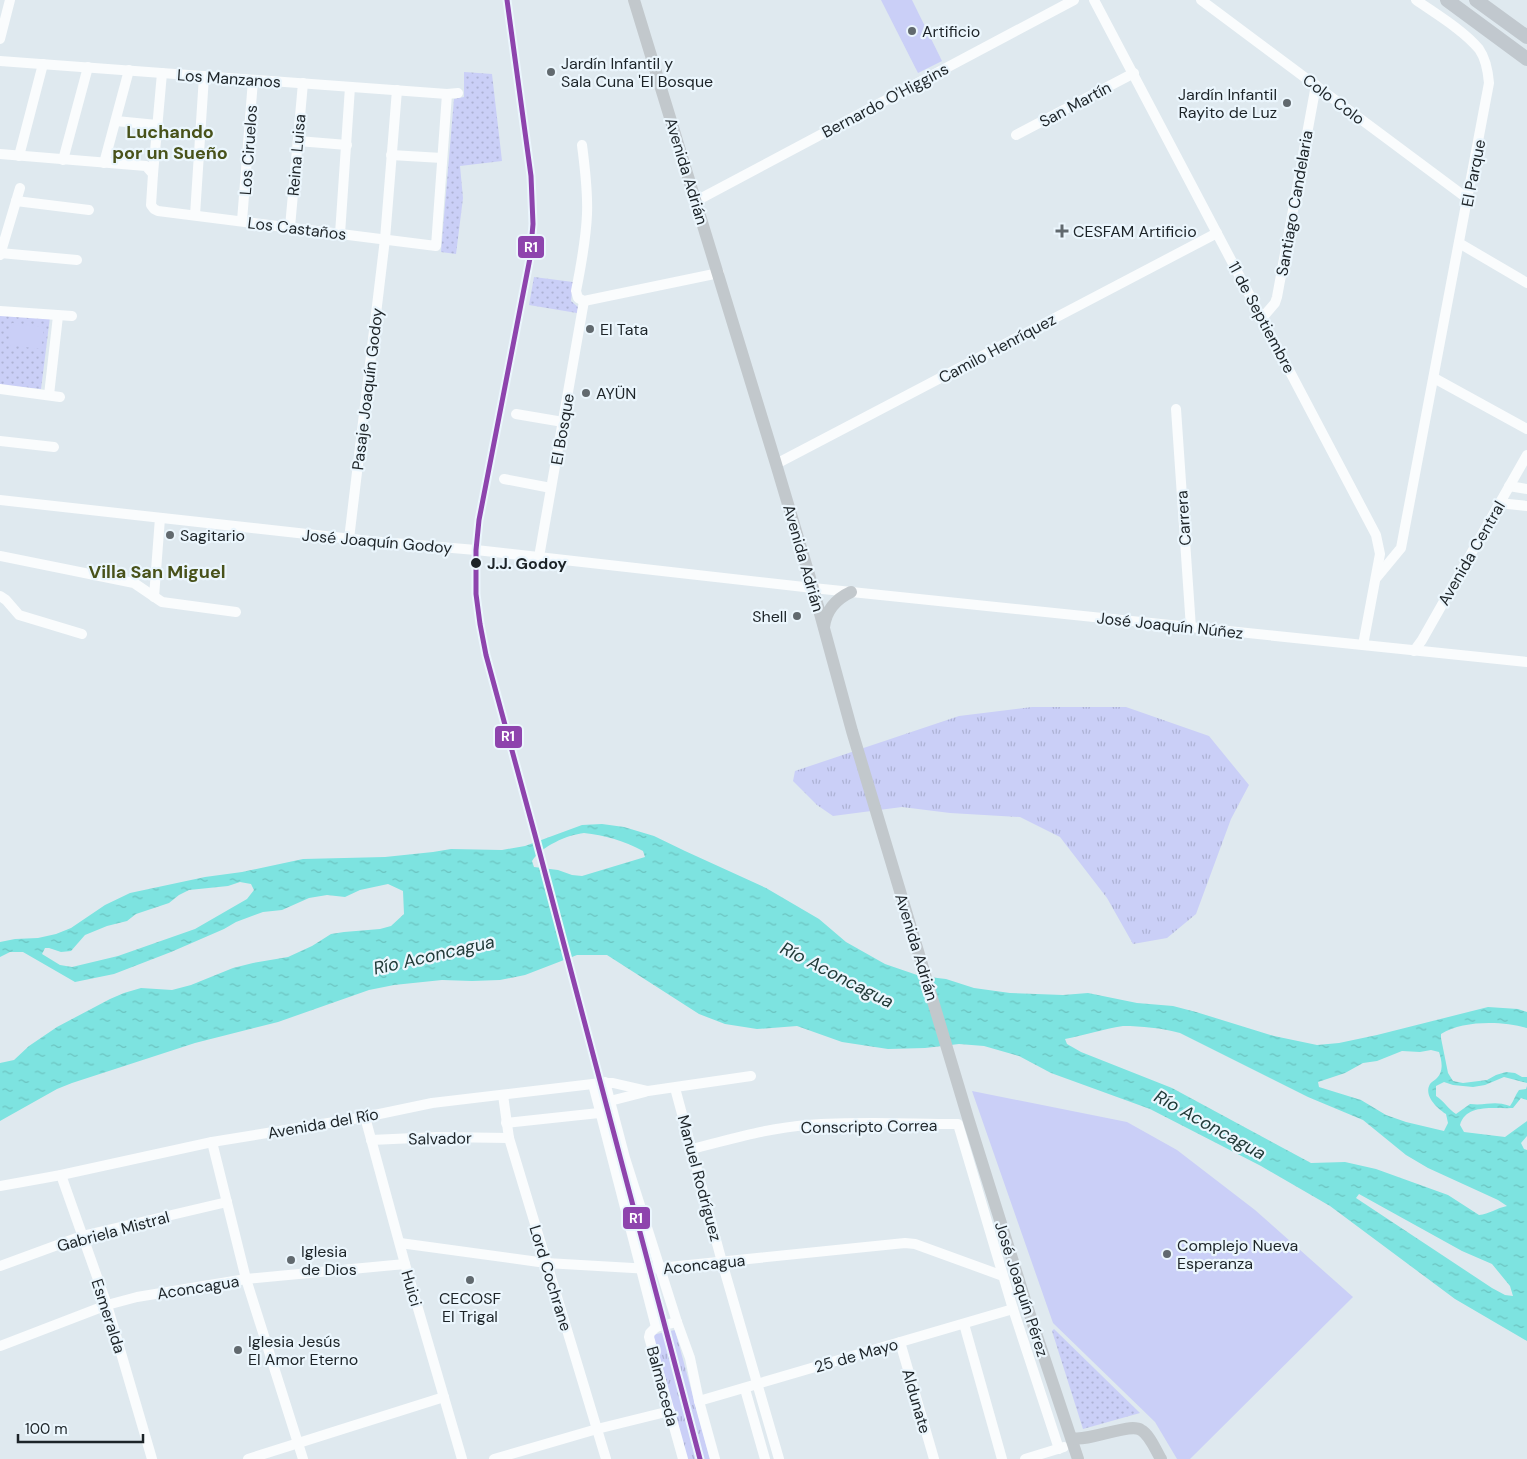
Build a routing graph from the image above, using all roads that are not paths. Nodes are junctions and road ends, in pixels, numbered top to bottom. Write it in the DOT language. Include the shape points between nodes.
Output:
graph roads {
  1 [pos="10,0"];
  2 [pos="634,0"];
  3 [pos="1074,0"];
  4 [pos="1094,0"];
  5 [pos="1201,0"];
  6 [pos="1416,0"];
  7 [pos="1447,0"];
  8 [pos="1476,0"];
  9 [pos="1527,37"];
  10 [pos="0,39"];
  11 [pos="1527,59"];
  12 [pos="0,60"];
  13 [pos="43,64"];
  14 [pos="88,67"];
  15 [pos="129,70"];
  16 [pos="162,73"];
  17 [pos="1134,73"];
  18 [pos="204,76"];
  19 [pos="253,80"];
  20 [pos="303,83"];
  21 [pos="1316,85"];
  22 [pos="350,87"];
  23 [pos="397,90"];
  24 [pos="458,93"];
  25 [pos="446,94"];
  26 [pos="116,121"];
  27 [pos="158,125"];
  28 [pos="1016,135"];
  29 [pos="298,141"];
  30 [pos="347,145"];
  31 [pos="582,145"];
  32 [pos="0,154"];
  33 [pos="392,155"];
  34 [pos="19,156"];
  35 [pos="442,158"];
  36 [pos="63,160"];
  37 [pos="104,163"];
  38 [pos="153,174"];
  39 [pos="20,188"];
  40 [pos="1468,199"];
  41 [pos="16,201"];
  42 [pos="696,201"];
  43 [pos="88,210"];
  44 [pos="195,215"];
  45 [pos="242,221"];
  46 [pos="290,227"];
  47 [pos="1217,233"];
  48 [pos="340,234"];
  49 [pos="385,239"];
  50 [pos="1459,243"];
  51 [pos="0,254"];
  52 [pos="77,260"];
  53 [pos="719,274"];
  54 [pos="1527,283"];
  55 [pos="584,301"];
  56 [pos="0,311"];
  57 [pos="58,316"];
  58 [pos="72,316"];
  59 [pos="1263,317"];
  60 [pos="1434,378"];
  61 [pos="0,389"];
  62 [pos="49,396"];
  63 [pos="60,397"];
  64 [pos="1176,409"];
  65 [pos="516,414"];
  66 [pos="563,422"];
  67 [pos="1527,429"];
  68 [pos="0,441"];
  69 [pos="54,447"];
  70 [pos="1527,455"];
  71 [pos="776,464"];
  72 [pos="504,479"];
  73 [pos="1509,486"];
  74 [pos="551,488"];
  75 [pos="1527,489"];
  76 [pos="0,500"];
  77 [pos="1499,503"];
  78 [pos="1527,506"];
  79 [pos="160,518"];
  80 [pos="349,539"];
  81 [pos="1380,548"];
  82 [pos="1401,548"];
  83 [pos="0,556"];
  84 [pos="539,558"];
  85 [pos="1377,578"];
  86 [pos="813,588"];
  87 [pos="851,592"];
  88 [pos="0,596"];
  89 [pos="154,597"];
  90 [pos="236,612"];
  91 [pos="824,627"];
  92 [pos="1191,628"];
  93 [pos="82,634"];
  94 [pos="1363,645"];
  95 [pos="1414,651"];
  96 [pos="1527,662"];
  97 [pos="751,1076"];
  98 [pos="605,1082"];
  99 [pos="593,1084"];
  100 [pos="675,1088"];
  101 [pos="648,1091"];
  102 [pos="503,1095"];
  103 [pos="610,1101"];
  104 [pos="599,1113"];
  105 [pos="365,1117"];
  106 [pos="963,1121"];
  107 [pos="506,1123"];
  108 [pos="509,1138"];
  109 [pos="371,1140"];
  110 [pos="212,1142"];
  111 [pos="692,1149"];
  112 [pos="61,1175"];
  113 [pos="0,1186"];
  114 [pos="227,1202"];
  115 [pos="82,1236"];
  116 [pos="400,1243"];
  117 [pos="722,1262"];
  118 [pos="546,1263"];
  119 [pos="405,1264"];
  120 [pos="0,1266"];
  121 [pos="660,1268"];
  122 [pos="642,1269"];
  123 [pos="1003,1276"];
  124 [pos="246,1279"];
  125 [pos="107,1305"];
  126 [pos="1013,1310"];
  127 [pos="677,1322"];
  128 [pos="964,1324"];
  129 [pos="656,1327"];
  130 [pos="900,1342"];
  131 [pos="0,1346"];
  132 [pos="758,1384"];
  133 [pos="745,1389"];
  134 [pos="444,1397"];
  135 [pos="699,1401"];
  136 [pos="670,1411"];
  137 [pos="597,1429"];
  138 [pos="1086,1438"];
  139 [pos="1072,1441"];
  140 [pos="298,1444"];
  141 [pos="1059,1449"];
  142 [pos="152,1459"];
  143 [pos="248,1459"];
  144 [pos="303,1459"];
  145 [pos="462,1459"];
  146 [pos="494,1459"];
  147 [pos="606,1459"];
  148 [pos="682,1459"];
  149 [pos="715,1459"];
  150 [pos="765,1459"];
  151 [pos="779,1459"];
  152 [pos="934,1459"];
  153 [pos="1002,1459"];
  154 [pos="1025,1459"];
  155 [pos="1080,1459"];
  156 [pos="1162,1459"];
  1 -- 10 [label="street"];
  2 -- 42 [label="main road, Avenida Adrián"];
  3 -- 42 [label="street, Bernardo O'Higgins"];
  4 -- 17 [label="street, 11 de Septiembre"];
  5 -- 21 [label="street, Colo Colo"];
  6 -- 40 [label="street, El Parque" via="1452,25 1478,49 1488,68 1489,91"];
  7 -- 11 [label="highway"];
  8 -- 9 [label="highway"];
  12 -- 13 [label="street, Los Manzanos"];
  13 -- 14 [label="street, Los Manzanos"];
  13 -- 34 [label="street"];
  14 -- 15 [label="street, Los Manzanos"];
  14 -- 36 [label="street"];
  15 -- 16 [label="street, Los Manzanos"];
  15 -- 26 [label="street"];
  16 -- 18 [label="street, Los Manzanos"];
  16 -- 27 [label="street"];
  17 -- 28 [label="street, San Martín"];
  17 -- 47 [label="street, 11 de Septiembre"];
  18 -- 19 [label="street, Los Manzanos"];
  18 -- 44 [label="street"];
  19 -- 20 [label="street, Los Manzanos"];
  19 -- 45 [label="street, Los Ciruelos"];
  20 -- 22 [label="street, Los Manzanos"];
  20 -- 29 [label="street, Reina Luisa"];
  21 -- 40 [label="street, Colo Colo"];
  21 -- 59 [label="street, Santiago Candelaria" via="1277,297"];
  22 -- 23 [label="street, Los Manzanos"];
  22 -- 30 [label="street"];
  23 -- 25 [label="street, Los Manzanos"];
  23 -- 33 [label="street, Pasaje Joaquín Godoy"];
  24 -- 25 [label="street, Los Manzanos"];
  25 -- 35 [label="street"];
  26 -- 27 [label="street"];
  26 -- 37 [label="street"];
  27 -- 38 [label="street"];
  29 -- 30 [label="street"];
  29 -- 46 [label="street, Reina Luisa"];
  30 -- 48 [label="street"];
  31 -- 55 [label="street, El Bosque" via="587,213 576,294"];
  32 -- 34 [label="street"];
  33 -- 35 [label="street"];
  33 -- 49 [label="street, Pasaje Joaquín Godoy"];
  34 -- 36 [label="street"];
  35 -- 49 [label="street, Los Castaños" via="436,246"];
  36 -- 37 [label="street"];
  37 -- 38 [label="street" via="143,166"];
  38 -- 44 [label="street, Los Castaños" via="152,207 158,211"];
  39 -- 41 [label="street"];
  40 -- 50 [label="street, El Parque"];
  41 -- 43 [label="street"];
  41 -- 51 [label="street"];
  42 -- 53 [label="main road, Avenida Adrián"];
  44 -- 45 [label="street, Los Castaños"];
  45 -- 46 [label="street, Los Castaños"];
  46 -- 48 [label="street, Los Castaños"];
  47 -- 59 [label="street, 11 de Septiembre"];
  47 -- 71 [label="street, Camilo Henríquez"];
  48 -- 49 [label="street, Los Castaños"];
  49 -- 80 [label="street, Pasaje Joaquín Godoy"];
  50 -- 54 [label="street"];
  50 -- 60 [label="street, El Parque"];
  51 -- 52 [label="street"];
  53 -- 55 [label="street"];
  53 -- 71 [label="main road, Avenida Adrián"];
  55 -- 66 [label="street, El Bosque"];
  56 -- 57 [label="street"];
  57 -- 58 [label="street"];
  57 -- 62 [label="street"];
  59 -- 81 [label="street, 11 de Septiembre"];
  60 -- 67 [label="street"];
  60 -- 82 [label="street, El Parque"];
  61 -- 62 [label="street"];
  62 -- 63 [label="street"];
  64 -- 92 [label="street, Carrera"];
  65 -- 66 [label="street"];
  66 -- 74 [label="street, El Bosque"];
  68 -- 69 [label="street"];
  70 -- 73 [label="street, Avenida Central"];
  71 -- 86 [label="main road, Avenida Adrián"];
  72 -- 74 [label="street"];
  73 -- 75 [label="street"];
  73 -- 77 [label="street, Avenida Central"];
  74 -- 84 [label="street, El Bosque"];
  76 -- 79 [label="street, José Joaquín Godoy"];
  77 -- 78 [label="street"];
  77 -- 95 [label="street, Avenida Central"];
  79 -- 80 [label="street, José Joaquín Godoy"];
  79 -- 89 [label="street"];
  80 -- 84 [label="street, José Joaquín Godoy"];
  81 -- 82 [label="street"];
  81 -- 85 [label="street, 11 de Septiembre"];
  82 -- 85 [label="street, El Parque"];
  83 -- 89 [label="street" via="134,583"];
  84 -- 86 [label="street, José Joaquín Godoy"];
  85 -- 94 [label="street, 11 de Septiembre"];
  86 -- 87 [label="street, José Joaquín Núñez"];
  86 -- 91 [label="main road, Avenida Adrián"];
  87 -- 91 [label="main road" via="833,604 826,614"];
  87 -- 92 [label="street, José Joaquín Núñez"];
  88 -- 93 [label="street" via="19,614"];
  89 -- 90 [label="street" via="162,602"];
  91 -- 106 [label="main road, Avenida Adrián"];
  92 -- 94 [label="street, José Joaquín Núñez"];
  94 -- 95 [label="street, José Joaquín Núñez"];
  95 -- 96 [label="street, José Joaquín Núñez"];
  97 -- 100 [label="street, Avenida del Río"];
  98 -- 99 [label="street, Avenida del Río"];
  98 -- 101 [label="street, Avenida del Río"];
  98 -- 103 [label="street, Balmaceda"];
  99 -- 102 [label="street, Avenida del Río"];
  99 -- 104 [label="street, Balmaceda"];
  100 -- 101 [label="street, Avenida del Río"];
  100 -- 111 [label="street, Manuel Rodríguez"];
  101 -- 103 [label="street, Avenida del Río"];
  102 -- 105 [label="street, Avenida del Río" via="432,1103"];
  102 -- 107 [label="street, Lord Cochrane"];
  103 -- 121 [label="street, Balmaceda"];
  104 -- 107 [label="street"];
  104 -- 122 [label="street, Balmaceda"];
  105 -- 109 [label="street, Huici"];
  105 -- 110 [label="street, Avenida del Río"];
  106 -- 111 [label="street, Conscripto Correa" via="808,1125 745,1135"];
  106 -- 123 [label="street, José Joaquín Pérez"];
  106 -- 139 [label="main road, José Joaquín Pérez"];
  107 -- 108 [label="street, Lord Cochrane"];
  108 -- 109 [label="street, Salvador"];
  108 -- 118 [label="street, Lord Cochrane"];
  109 -- 116 [label="street, Huici"];
  110 -- 112 [label="street, Avenida del Río"];
  110 -- 114 [label="street"];
  111 -- 117 [label="street, Manuel Rodríguez"];
  112 -- 113 [label="street, Avenida del Río"];
  112 -- 115 [label="street, Esmeralda"];
  114 -- 115 [label="street, Gabriela Mistral"];
  114 -- 124 [label="street"];
  115 -- 120 [label="street, Gabriela Mistral"];
  115 -- 125 [label="street, Esmeralda"];
  116 -- 118 [label="street, Aconcagua"];
  116 -- 119 [label="street, Huici"];
  117 -- 121 [label="street, Aconcagua"];
  117 -- 123 [label="street, Aconcagua" via="905,1243 916,1244"];
  117 -- 132 [label="street, Manuel Rodríguez"];
  118 -- 122 [label="street, Aconcagua"];
  118 -- 137 [label="street, Lord Cochrane"];
  119 -- 124 [label="street, Aconcagua"];
  119 -- 134 [label="street, Huici"];
  121 -- 122 [label="street, Aconcagua"];
  121 -- 127 [label="street, Balmaceda"];
  122 -- 129 [label="street, Balmaceda"];
  123 -- 126 [label="street, José Joaquín Pérez"];
  124 -- 125 [label="street, Aconcagua" via="137,1296"];
  124 -- 140 [label="street"];
  125 -- 131 [label="street, Aconcagua"];
  125 -- 142 [label="street, Esmeralda"];
  126 -- 128 [label="street, 25 de Mayo"];
  126 -- 141 [label="street, José Joaquín Pérez"];
  127 -- 129 [label="street"];
  127 -- 135 [label="street, Balmaceda" via="690,1358"];
  128 -- 130 [label="street, 25 de Mayo"];
  128 -- 153 [label="street"];
  129 -- 136 [label="street, Balmaceda" via="649,1337"];
  130 -- 132 [label="street, 25 de Mayo"];
  130 -- 152 [label="street, Aldunate"];
  132 -- 133 [label="street, 25 de Mayo"];
  132 -- 151 [label="street, Manuel Rodríguez"];
  133 -- 135 [label="street, 25 de Mayo"];
  133 -- 150 [label="street"];
  134 -- 140 [label="street"];
  134 -- 145 [label="street, Huici"];
  135 -- 149 [label="street, Balmaceda"];
  136 -- 137 [label="street"];
  136 -- 148 [label="street, Balmaceda"];
  137 -- 146 [label="street"];
  137 -- 147 [label="street, Lord Cochrane"];
  138 -- 139 [label="main road"];
  138 -- 155 [label="main road"];
  138 -- 156 [label="main road" via="1139,1428"];
  139 -- 141 [label="street"];
  139 -- 155 [label="main road, José Joaquín Pérez"];
  140 -- 143 [label="street"];
  140 -- 144 [label="street"];
  141 -- 154 [label="street"];
}
